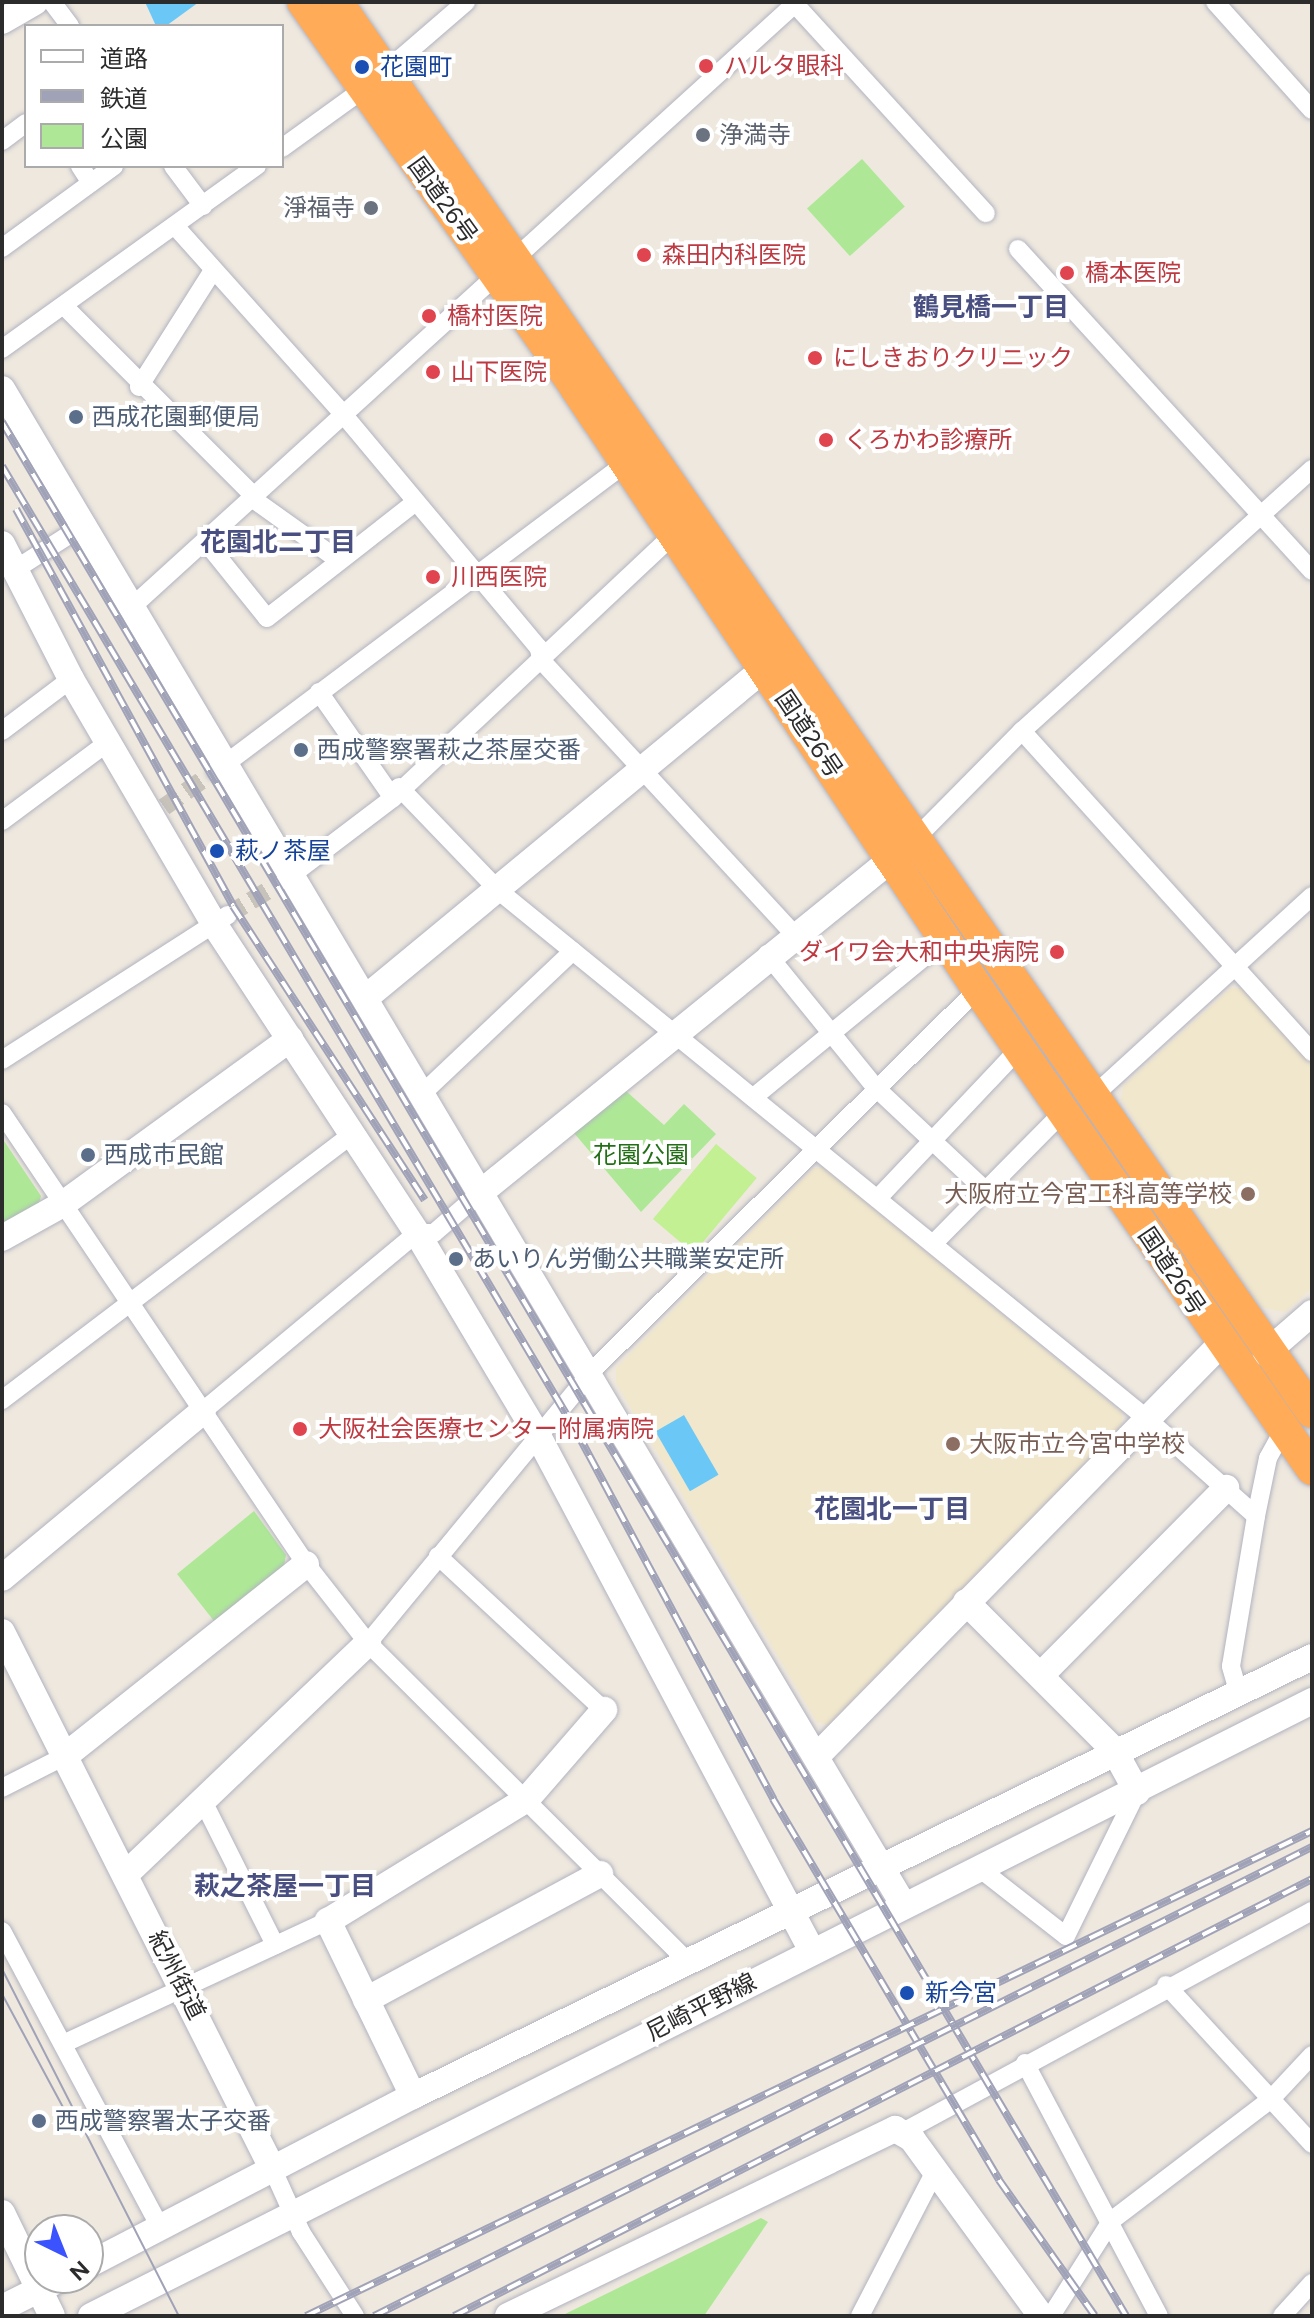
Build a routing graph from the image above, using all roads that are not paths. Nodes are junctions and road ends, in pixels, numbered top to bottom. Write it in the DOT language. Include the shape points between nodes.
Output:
graph roads {
  1 [pos="35,2"];
  2 [pos="52,2"];
  3 [pos="303,2"];
  4 [pos="337,2"];
  5 [pos="466,2"];
  6 [pos="1215,2"];
  7 [pos="795,3"];
  8 [pos="2,21"];
  9 [pos="68,24"];
  10 [pos="374,80"];
  11 [pos="1312,110"];
  12 [pos="24,125"];
  13 [pos="2,143"];
  14 [pos="284,147"];
  15 [pos="2,151"];
  16 [pos="81,168"];
  17 [pos="111,168"];
  18 [pos="174,168"];
  19 [pos="254,168"];
  20 [pos="91,183"];
  21 [pos="203,206"];
  22 [pos="986,213"];
  23 [pos="175,226"];
  24 [pos="2,248"];
  25 [pos="1018,249"];
  26 [pos="510,267"];
  27 [pos="212,272"];
  28 [pos="67,309"];
  29 [pos="2,349"];
  30 [pos="139,387"];
  31 [pos="2,389"];
  32 [pos="343,414"];
  33 [pos="626,463"];
  34 [pos="1312,469"];
  35 [pos="254,498"];
  36 [pos="414,503"];
  37 [pos="1261,515"];
  38 [pos="86,524"];
  39 [pos="675,533"];
  40 [pos="206,542"];
  41 [pos="2,544"];
  42 [pos="337,559"];
  43 [pos="19,567"];
  44 [pos="1312,571"];
  45 [pos="474,577"];
  46 [pos="134,605"];
  47 [pos="541,660"];
  48 [pos="765,668"];
  49 [pos="71,679"];
  50 [pos="319,692"];
  51 [pos="2,731"];
  52 [pos="1022,731"];
  53 [pos="107,743"];
  54 [pos="221,766"];
  55 [pos="642,773"];
  56 [pos="396,792"];
  57 [pos="2,821"];
  58 [pos="905,848"];
  59 [pos="290,879"];
  60 [pos="499,891"];
  61 [pos="1312,896"];
  62 [pos="222,921"];
  63 [pos="793,933"];
  64 [pos="946,939"];
  65 [pos="573,951"];
  66 [pos="767,954"];
  67 [pos="1234,966"];
  68 [pos="978,989"];
  69 [pos="369,995"];
  70 [pos="675,1030"];
  71 [pos="831,1034"];
  72 [pos="290,1039"];
  73 [pos="1020,1048"];
  74 [pos="1312,1052"];
  75 [pos="2,1060"];
  76 [pos="876,1088"];
  77 [pos="426,1090"];
  78 [pos="755,1096"];
  79 [pos="1092,1097"];
  80 [pos="1063,1112"];
  81 [pos="2,1113"];
  82 [pos="352,1134"];
  83 [pos="933,1140"];
  84 [pos="818,1148"];
  85 [pos="485,1189"];
  86 [pos="985,1190"];
  87 [pos="879,1197"];
  88 [pos="63,1204"];
  89 [pos="417,1233"];
  90 [pos="2,1238"];
  91 [pos="934,1243"];
  92 [pos="126,1301"];
  93 [pos="1312,1313"];
  94 [pos="1222,1343"];
  95 [pos="1266,1353"];
  96 [pos="591,1372"];
  97 [pos="2,1400"];
  98 [pos="203,1411"];
  99 [pos="1312,1412"];
  100 [pos="1146,1418"];
  101 [pos="1283,1431"];
  102 [pos="537,1434"];
  103 [pos="1312,1469"];
  104 [pos="1226,1488"];
  105 [pos="1256,1516"];
  106 [pos="438,1556"];
  107 [pos="306,1564"];
  108 [pos="2,1578"];
  109 [pos="966,1602"];
  110 [pos="2,1632"];
  111 [pos="368,1643"];
  112 [pos="1312,1657"];
  113 [pos="1042,1674"];
  114 [pos="1238,1691"];
  115 [pos="1312,1701"];
  116 [pos="604,1710"];
  117 [pos="1114,1750"];
  118 [pos="820,1753"];
  119 [pos="65,1756"];
  120 [pos="2,1788"];
  121 [pos="1137,1792"];
  122 [pos="527,1799"];
  123 [pos="203,1801"];
  124 [pos="882,1864"];
  125 [pos="979,1868"];
  126 [pos="126,1874"];
  127 [pos="600,1874"];
  128 [pos="903,1904"];
  129 [pos="790,1911"];
  130 [pos="1312,1911"];
  131 [pos="328,1921"];
  132 [pos="2,1931"];
  133 [pos="275,1945"];
  134 [pos="812,1951"];
  135 [pos="687,1961"];
  136 [pos="1166,1985"];
  137 [pos="184,1987"];
  138 [pos="366,2000"];
  139 [pos="67,2042"];
  140 [pos="1312,2055"];
  141 [pos="1025,2063"];
  142 [pos="413,2096"];
  143 [pos="1271,2099"];
  144 [pos="905,2131"];
  145 [pos="1312,2144"];
  146 [pos="273,2170"];
  147 [pos="933,2175"];
  148 [pos="292,2212"];
  149 [pos="3,2216"];
  150 [pos="1111,2221"];
  151 [pos="160,2227"];
  152 [pos="24,2246"];
  153 [pos="104,2257"];
  154 [pos="1312,2283"];
  155 [pos="30,2294"];
  156 [pos="51,2294"];
  157 [pos="2,2308"];
  158 [pos="52,2316"];
  159 [pos="91,2316"];
  160 [pos="355,2316"];
  161 [pos="508,2316"];
  162 [pos="860,2316"];
  163 [pos="1041,2316"];
  164 [pos="1051,2316"];
  165 [pos="1159,2316"];
  166 [pos="1282,2316"];
  1 -- 8 [label="street"];
  2 -- 9 [label="street"];
  3 -- 10 [label="highway, 国道26号"];
  4 -- 10 [label="highway, 国道26号"];
  5 -- 10 [label="street"];
  6 -- 11 [label="street"];
  7 -- 22 [label="street"];
  7 -- 26 [label="street"];
  10 -- 14 [label="street"];
  10 -- 26 [label="highway, 国道26号"];
  12 -- 13 [label="street"];
  13 -- 15 [label="street"];
  16 -- 20 [label="street"];
  17 -- 20 [label="street"];
  18 -- 21 [label="street"];
  19 -- 21 [label="street"];
  20 -- 24 [label="street"];
  21 -- 23 [label="street"];
  23 -- 27 [label="street"];
  23 -- 28 [label="street"];
  25 -- 37 [label="street"];
  26 -- 32 [label="street"];
  26 -- 33 [label="highway, 国道26号"];
  26 -- 58 [label="highway, 国道26号"];
  27 -- 30 [label="street"];
  27 -- 32 [label="street"];
  28 -- 29 [label="street"];
  28 -- 30 [label="street"];
  30 -- 35 [label="street"];
  31 -- 38 [label="street"];
  32 -- 35 [label="street"];
  32 -- 36 [label="street"];
  33 -- 39 [label="highway, 国道26号"];
  33 -- 45 [label="street"];
  34 -- 37 [label="street"];
  35 -- 40 [label="street"];
  35 -- 42 [label="street"];
  36 -- 42 [label="street"];
  36 -- 45 [label="street"];
  37 -- 44 [label="street"];
  37 -- 52 [label="street"];
  38 -- 43 [label="street"];
  38 -- 46 [label="street"];
  39 -- 47 [label="street"];
  39 -- 48 [label="highway, 国道26号"];
  40 -- 42 [label="street" via="267,618"];
  40 -- 46 [label="street"];
  41 -- 43 [label="street"];
  43 -- 49 [label="street"];
  45 -- 47 [label="street" via="539,648"];
  45 -- 50 [label="street"];
  46 -- 54 [label="street"];
  47 -- 55 [label="street"];
  47 -- 56 [label="street"];
  48 -- 55 [label="street"];
  48 -- 58 [label="highway, 国道26号"];
  49 -- 51 [label="street"];
  49 -- 53 [label="street"];
  50 -- 54 [label="street"];
  50 -- 56 [label="street"];
  52 -- 58 [label="street"];
  52 -- 67 [label="street"];
  53 -- 57 [label="street"];
  53 -- 62 [label="street"];
  54 -- 59 [label="street"];
  55 -- 60 [label="street"];
  55 -- 63 [label="street"];
  56 -- 59 [label="street"];
  56 -- 60 [label="street"];
  58 -- 63 [label="street"];
  58 -- 64 [label="highway, 国道26号"];
  58 -- 79 [label="highway, 国道26号"];
  59 -- 69 [label="street"];
  60 -- 65 [label="street"];
  60 -- 69 [label="street"];
  61 -- 67 [label="street"];
  62 -- 72 [label="street"];
  62 -- 75 [label="street"];
  63 -- 66 [label="street"];
  64 -- 68 [label="highway, 国道26号"];
  64 -- 71 [label="street"];
  65 -- 70 [label="street"];
  65 -- 77 [label="street"];
  66 -- 70 [label="street"];
  66 -- 71 [label="street"];
  67 -- 74 [label="street"];
  67 -- 79 [label="street"];
  68 -- 73 [label="highway, 国道26号"];
  68 -- 76 [label="street"];
  69 -- 77 [label="street"];
  70 -- 78 [label="street"];
  70 -- 85 [label="street"];
  71 -- 76 [label="street"];
  71 -- 78 [label="street"];
  72 -- 82 [label="street"];
  72 -- 88 [label="street"];
  73 -- 80 [label="highway, 国道26号"];
  73 -- 83 [label="street"];
  76 -- 83 [label="street"];
  76 -- 84 [label="street"];
  77 -- 85 [label="street"];
  78 -- 84 [label="street"];
  79 -- 95 [label="highway, 国道26号"];
  80 -- 86 [label="street"];
  80 -- 94 [label="highway, 国道26号"];
  81 -- 88 [label="street"];
  82 -- 89 [label="street"];
  82 -- 92 [label="street"];
  83 -- 86 [label="street"];
  83 -- 87 [label="street"];
  84 -- 87 [label="street"];
  84 -- 96 [label="street"];
  85 -- 89 [label="street" via="434,1233"];
  85 -- 96 [label="street"];
  86 -- 91 [label="street"];
  87 -- 91 [label="street"];
  88 -- 90 [label="street"];
  88 -- 92 [label="street"];
  89 -- 98 [label="street"];
  89 -- 102 [label="street"];
  91 -- 100 [label="street"];
  92 -- 97 [label="street"];
  92 -- 98 [label="street"];
  93 -- 95 [label="street"];
  94 -- 100 [label="street"];
  94 -- 101 [label="highway, 国道26号"];
  95 -- 99 [label="highway, 国道26号"];
  96 -- 102 [label="street"];
  96 -- 118 [label="street"];
  98 -- 107 [label="street"];
  98 -- 108 [label="street"];
  100 -- 104 [label="street"];
  100 -- 109 [label="street"];
  101 -- 103 [label="highway, 国道26号"];
  101 -- 105 [label="street" via="1268,1458"];
  102 -- 106 [label="street"];
  102 -- 129 [label="street"];
  104 -- 105 [label="street"];
  104 -- 113 [label="street"];
  105 -- 114 [label="street" via="1231,1666"];
  106 -- 111 [label="street"];
  106 -- 116 [label="street"];
  107 -- 111 [label="street"];
  107 -- 119 [label="street"];
  109 -- 113 [label="street"];
  109 -- 118 [label="street"];
  110 -- 119 [label="street, 紀州街道"];
  111 -- 122 [label="street"];
  111 -- 123 [label="street"];
  112 -- 114 [label="street, 尼崎平野線"];
  113 -- 117 [label="street"];
  114 -- 117 [label="street, 尼崎平野線"];
  115 -- 121 [label="street, 尼崎平野線"];
  116 -- 122 [label="street"];
  117 -- 121 [label="street"];
  117 -- 124 [label="street, 尼崎平野線"];
  118 -- 124 [label="street"];
  119 -- 120 [label="street"];
  119 -- 126 [label="street, 紀州街道"];
  121 -- 125 [label="street, 尼崎平野線"];
  121 -- 125 [label="street" via="1066,1936"];
  122 -- 127 [label="street"];
  122 -- 131 [label="street"];
  123 -- 126 [label="street"];
  123 -- 133 [label="street"];
  124 -- 128 [label="street"];
  124 -- 129 [label="street, 尼崎平野線"];
  125 -- 128 [label="street, 尼崎平野線"];
  126 -- 137 [label="street, 紀州街道"];
  127 -- 135 [label="street"];
  127 -- 138 [label="street"];
  128 -- 134 [label="street, 尼崎平野線"];
  129 -- 134 [label="street"];
  129 -- 135 [label="street, 尼崎平野線"];
  130 -- 136 [label="street"];
  131 -- 133 [label="street"];
  131 -- 138 [label="street"];
  132 -- 139 [label="street"];
  133 -- 137 [label="street"];
  134 -- 148 [label="street, 尼崎平野線"];
  135 -- 142 [label="street, 尼崎平野線"];
  136 -- 141 [label="street"];
  136 -- 143 [label="street"];
  137 -- 139 [label="street"];
  137 -- 146 [label="street, 紀州街道"];
  138 -- 142 [label="street"];
  139 -- 151 [label="street"];
  140 -- 143 [label="street"];
  141 -- 144 [label="street"];
  141 -- 150 [label="street"];
  142 -- 146 [label="street, 尼崎平野線"];
  143 -- 145 [label="street"];
  143 -- 150 [label="street"];
  144 -- 147 [label="street"];
  144 -- 161 [label="street" via="869,2136"];
  146 -- 148 [label="street, 紀州街道"];
  146 -- 151 [label="street, 尼崎平野線"];
  147 -- 162 [label="street"];
  147 -- 163 [label="street"];
  148 -- 159 [label="street, 尼崎平野線"];
  148 -- 160 [label="street, 紀州街道"];
  149 -- 152 [label="street"];
  150 -- 164 [label="street"];
  150 -- 165 [label="street"];
  151 -- 153 [label="street, 尼崎平野線"];
  154 -- 166 [label="street"];
  155 -- 157 [label="street"];
  156 -- 158 [label="street"];
}
